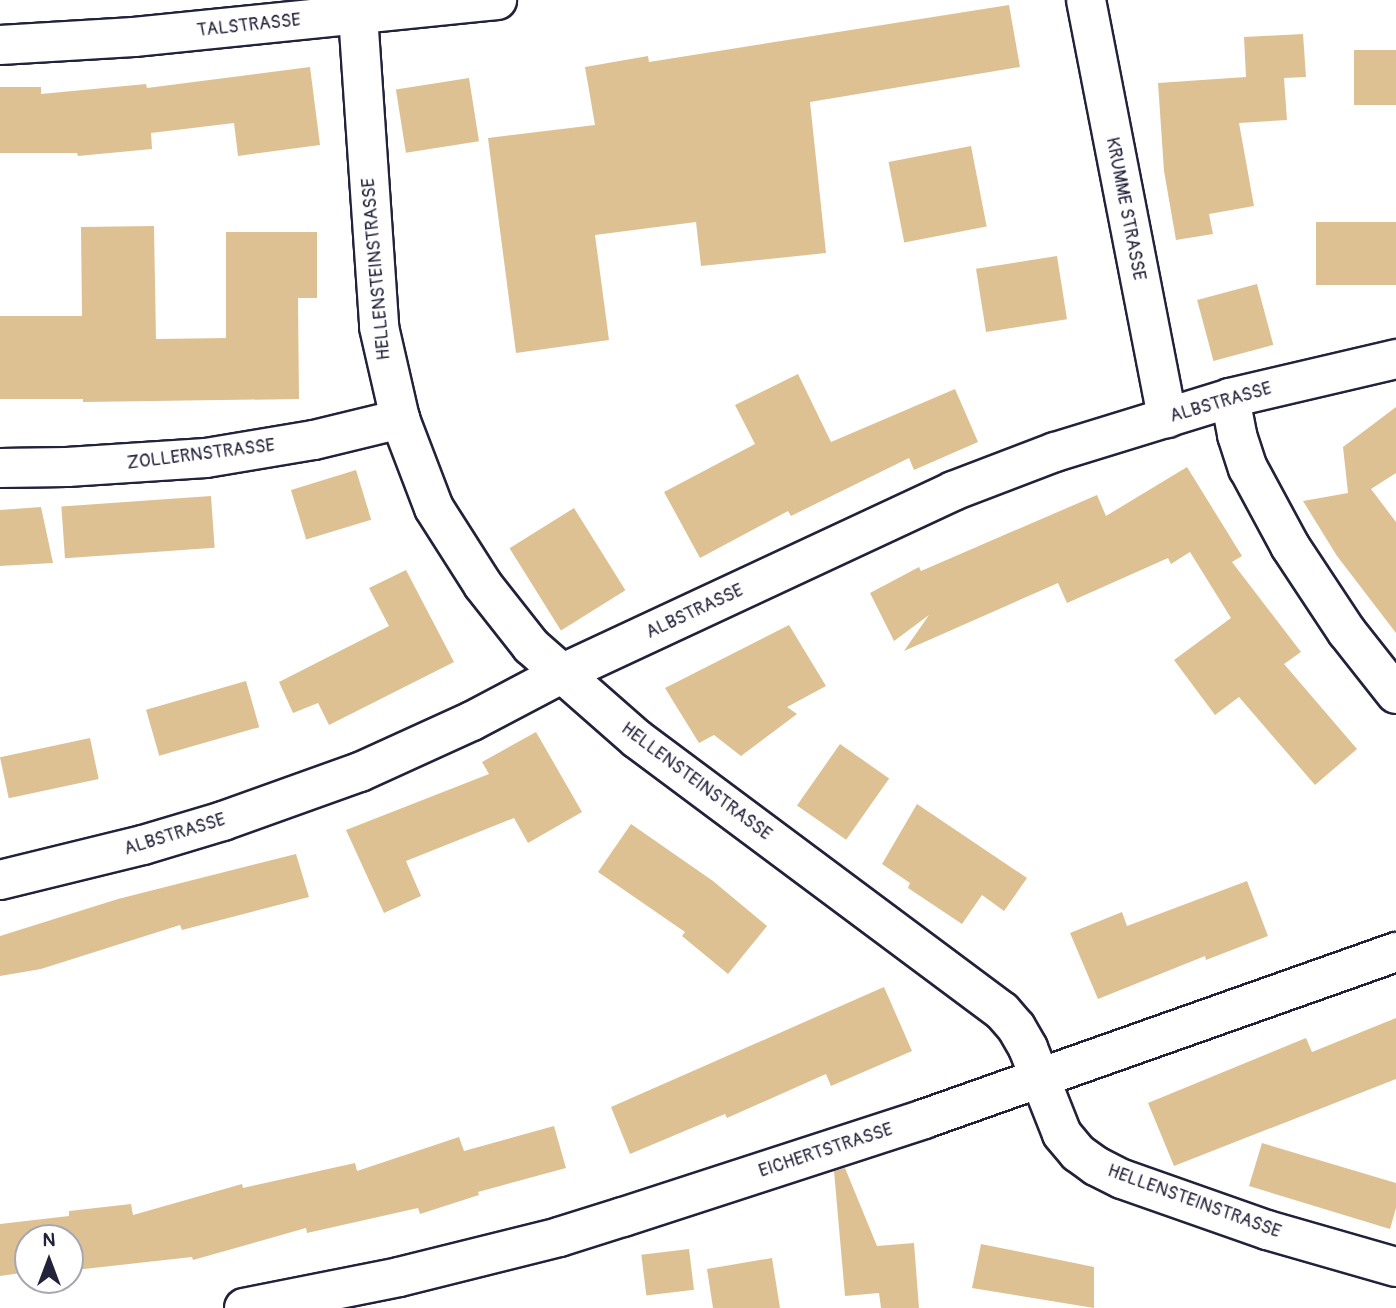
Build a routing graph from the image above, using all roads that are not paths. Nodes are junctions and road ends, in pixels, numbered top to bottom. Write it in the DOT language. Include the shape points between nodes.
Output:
graph roads {
  1 [pos="1086,0"];
  2 [pos="481,1"];
  3 [pos="358,15"];
  4 [pos="0,45"];
  5 [pos="1396,359"];
  6 [pos="1230,398"];
  7 [pos="1167,418"];
  8 [pos="400,419"];
  9 [pos="0,468"];
  10 [pos="561,674"];
  11 [pos="1396,694"];
  12 [pos="0,880"];
  13 [pos="1396,952"];
  14 [pos="1040,1079"];
  15 [pos="1396,1267"];
  16 [pos="244,1308"];
  1 -- 7 [label="street, KRUMME STRASSE"];
  2 -- 3 [label="street, TALSTRASSE"];
  3 -- 4 [label="street, TALSTRASSE"];
  3 -- 8 [label="street, HELLENSTEINSTRASSE" via="378,316"];
  5 -- 6 [label="street, ALBSTRASSE"];
  6 -- 7 [label="street, ALBSTRASSE"];
  6 -- 11 [label="street" via="1248,468 1290,546 1346,632"];
  7 -- 10 [label="street, ALBSTRASSE" via="1055,452 953,491"];
  8 -- 9 [label="street, ZOLLERNSTRASSE" via="325,438 205,458"];
  8 -- 10 [label="street, HELLENSTEINSTRASSE" via="434,508 457,547 509,618"];
  10 -- 12 [label="street, ALBSTRASSE" via="418,747 296,797 143,845"];
  10 -- 14 [label="street, HELLENSTEINSTRASSE" via="637,739 1002,1011 1016,1027"];
  13 -- 14 [label="street, EICHERTSTRASSE"];
  14 -- 15 [label="street, HELLENSTEINSTRASSE" via="1062,1134 1096,1166 1267,1230"];
  14 -- 16 [label="street, EICHERTSTRASSE" via="559,1237 347,1289"];
}
